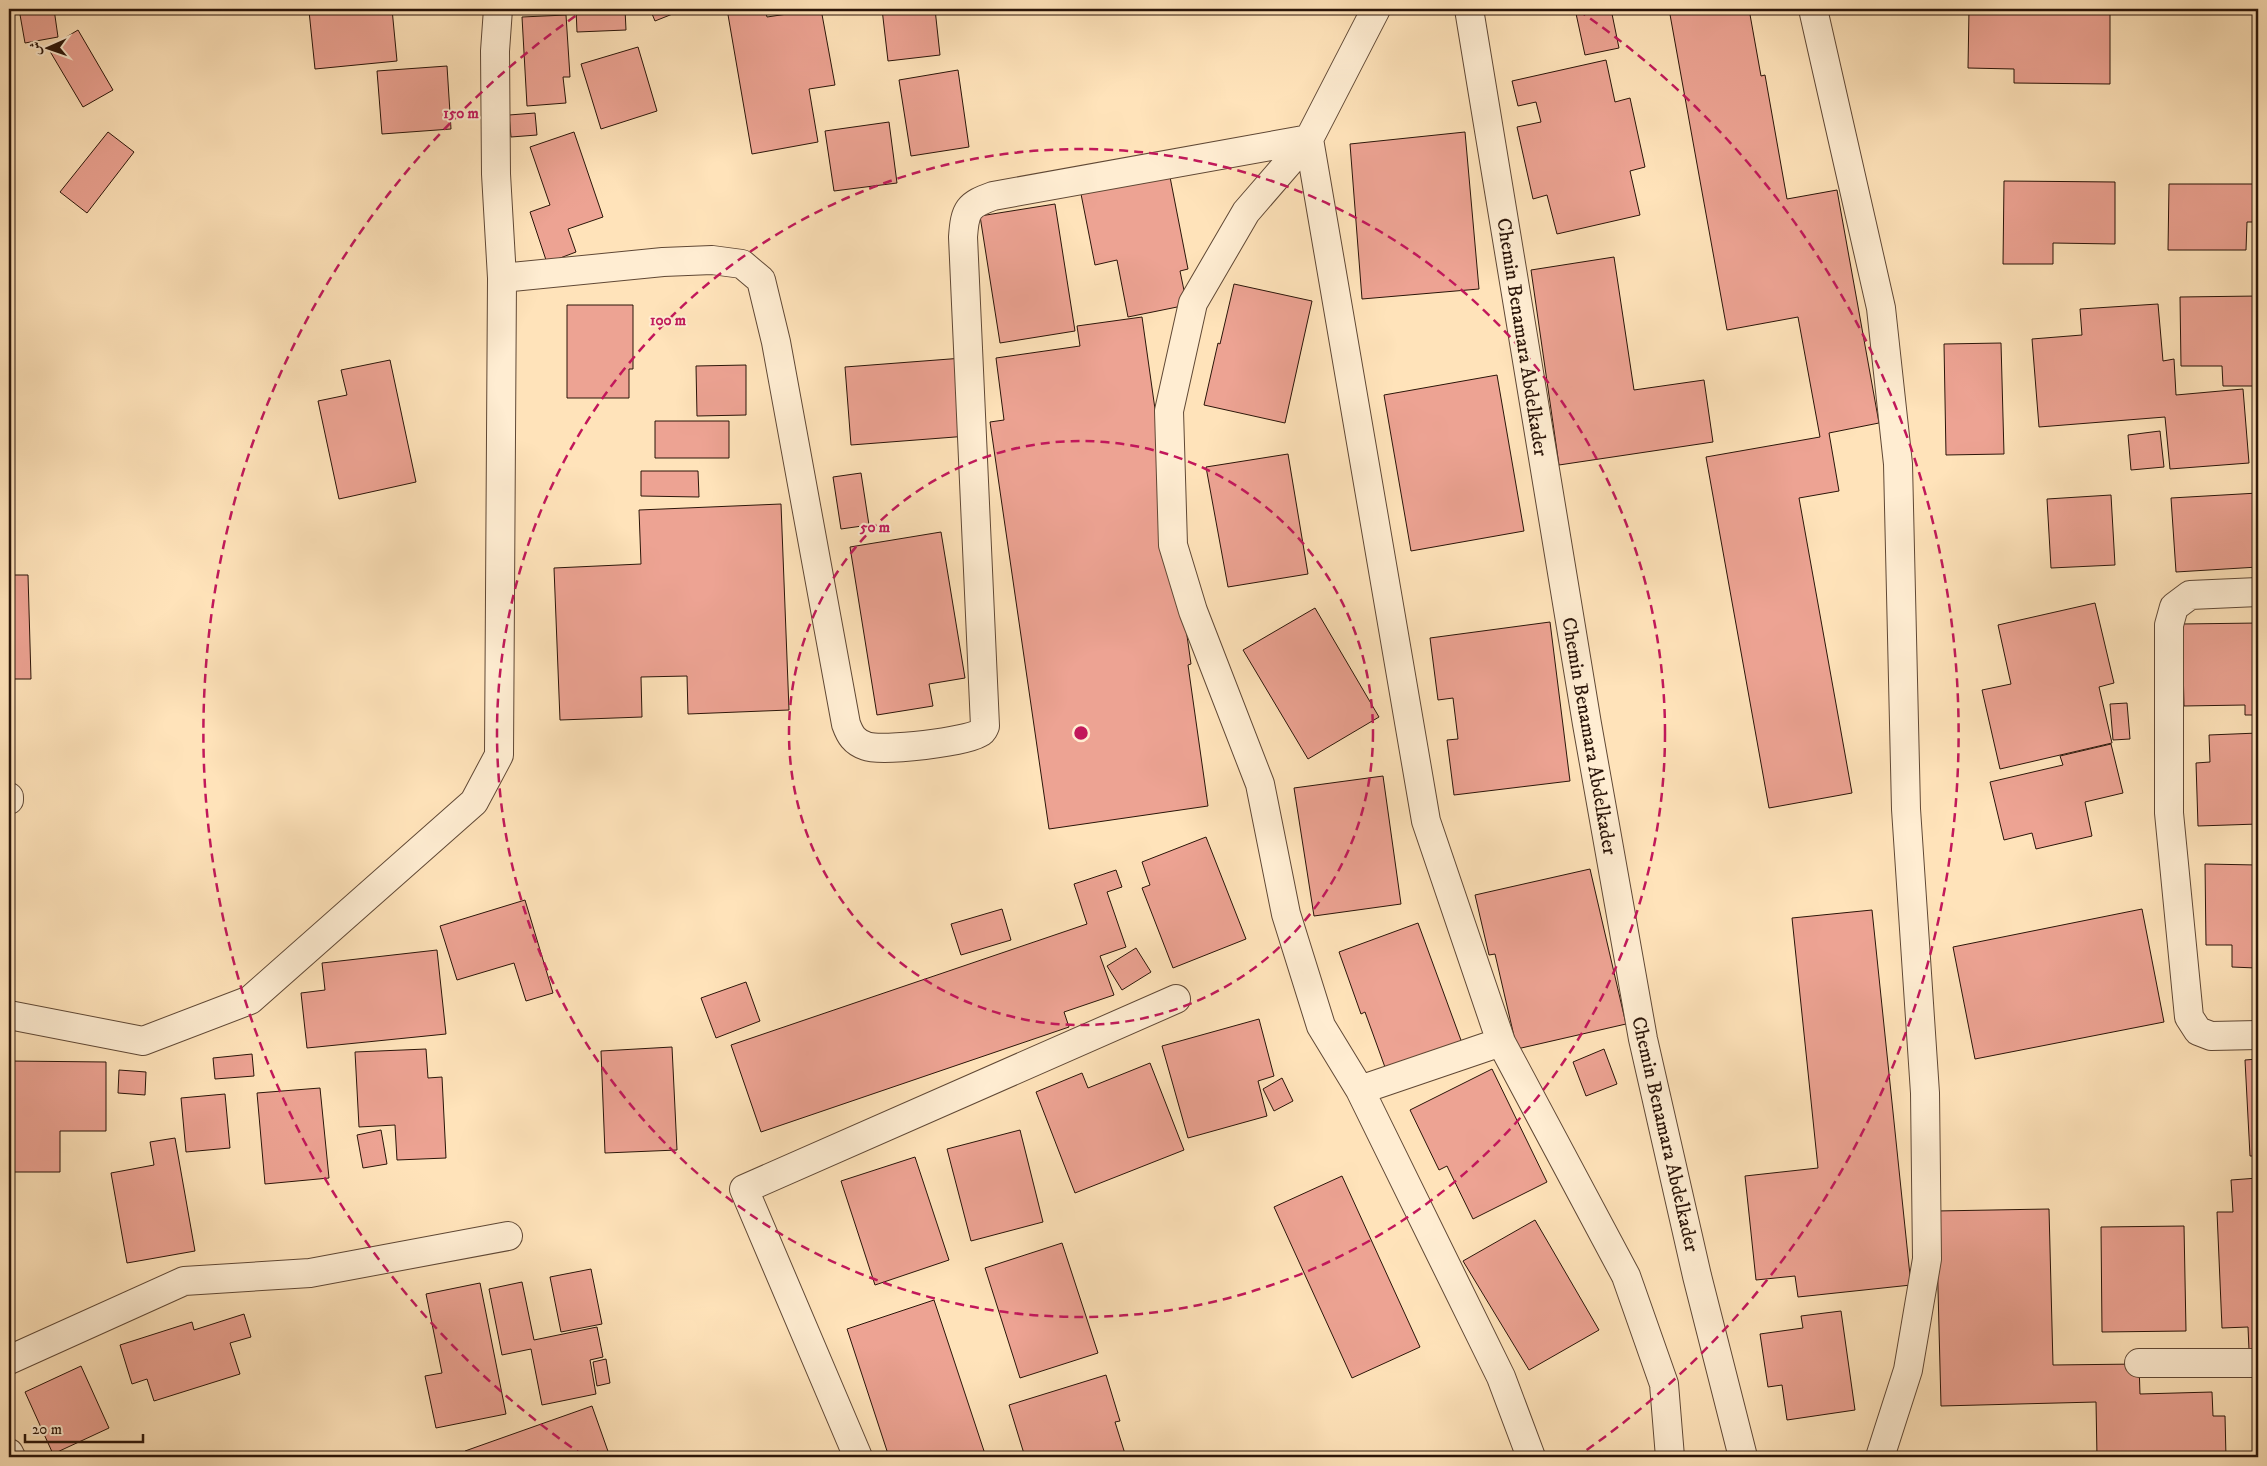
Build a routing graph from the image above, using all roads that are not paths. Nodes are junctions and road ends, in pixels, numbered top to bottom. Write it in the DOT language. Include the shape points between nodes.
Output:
graph roads {
  1 [pos="498,9"];
  2 [pos="1376,9"];
  3 [pos="1469,9"];
  4 [pos="1813,9"];
  5 [pos="1309,139"];
  6 [pos="502,278"];
  7 [pos="2258,592"];
  8 [pos="1176,999"];
  9 [pos="9,1015"];
  10 [pos="2258,1035"];
  11 [pos="1501,1042"];
  12 [pos="1360,1090"];
  13 [pos="508,1236"];
  14 [pos="9,1360"];
  15 [pos="2138,1363"];
  16 [pos="2258,1363"];
  17 [pos="9,1453"];
  18 [pos="11,1457"];
  19 [pos="858,1457"];
  20 [pos="1531,1457"];
  21 [pos="1670,1457"];
  22 [pos="1743,1457"];
  23 [pos="1880,1457"];
  1 -- 6 [label="street" via="496,174"];
  2 -- 5 [label="street"];
  3 -- 22 [label="street, Chemin Benamara Abdelkader" via="1587,724 1643,1039 1697,1276"];
  4 -- 23 [label="street" via="1881,308 1898,464 1906,809 1925,1093 1927,1259 1908,1370"];
  5 -- 6 [label="street" via="993,196 973,203 964,219 963,237 985,726 972,736 912,747 864,746 852,739 846,724 776,342 761,280 742,264 712,260"];
  5 -- 11 [label="street" via="1426,821"];
  5 -- 12 [label="street" via="1246,212 1193,303 1169,411 1174,545 1193,612 1260,784 1286,914 1321,1026"];
  6 -- 9 [label="street" via="499,755 474,802 250,1000 143,1041"];
  7 -- 10 [label="street" via="2190,595 2174,607 2169,626 2169,813 2189,1017 2198,1031 2211,1036"];
  8 -- 19 [label="street" via="744,1189"];
  11 -- 12 [label="street"];
  11 -- 21 [label="street" via="1626,1276 1664,1384"];
  12 -- 20 [label="street" via="1501,1377"];
  13 -- 14 [label="street" via="310,1273 184,1281"];
  15 -- 16 [label="street"];
  17 -- 18 [label="street"];
}
